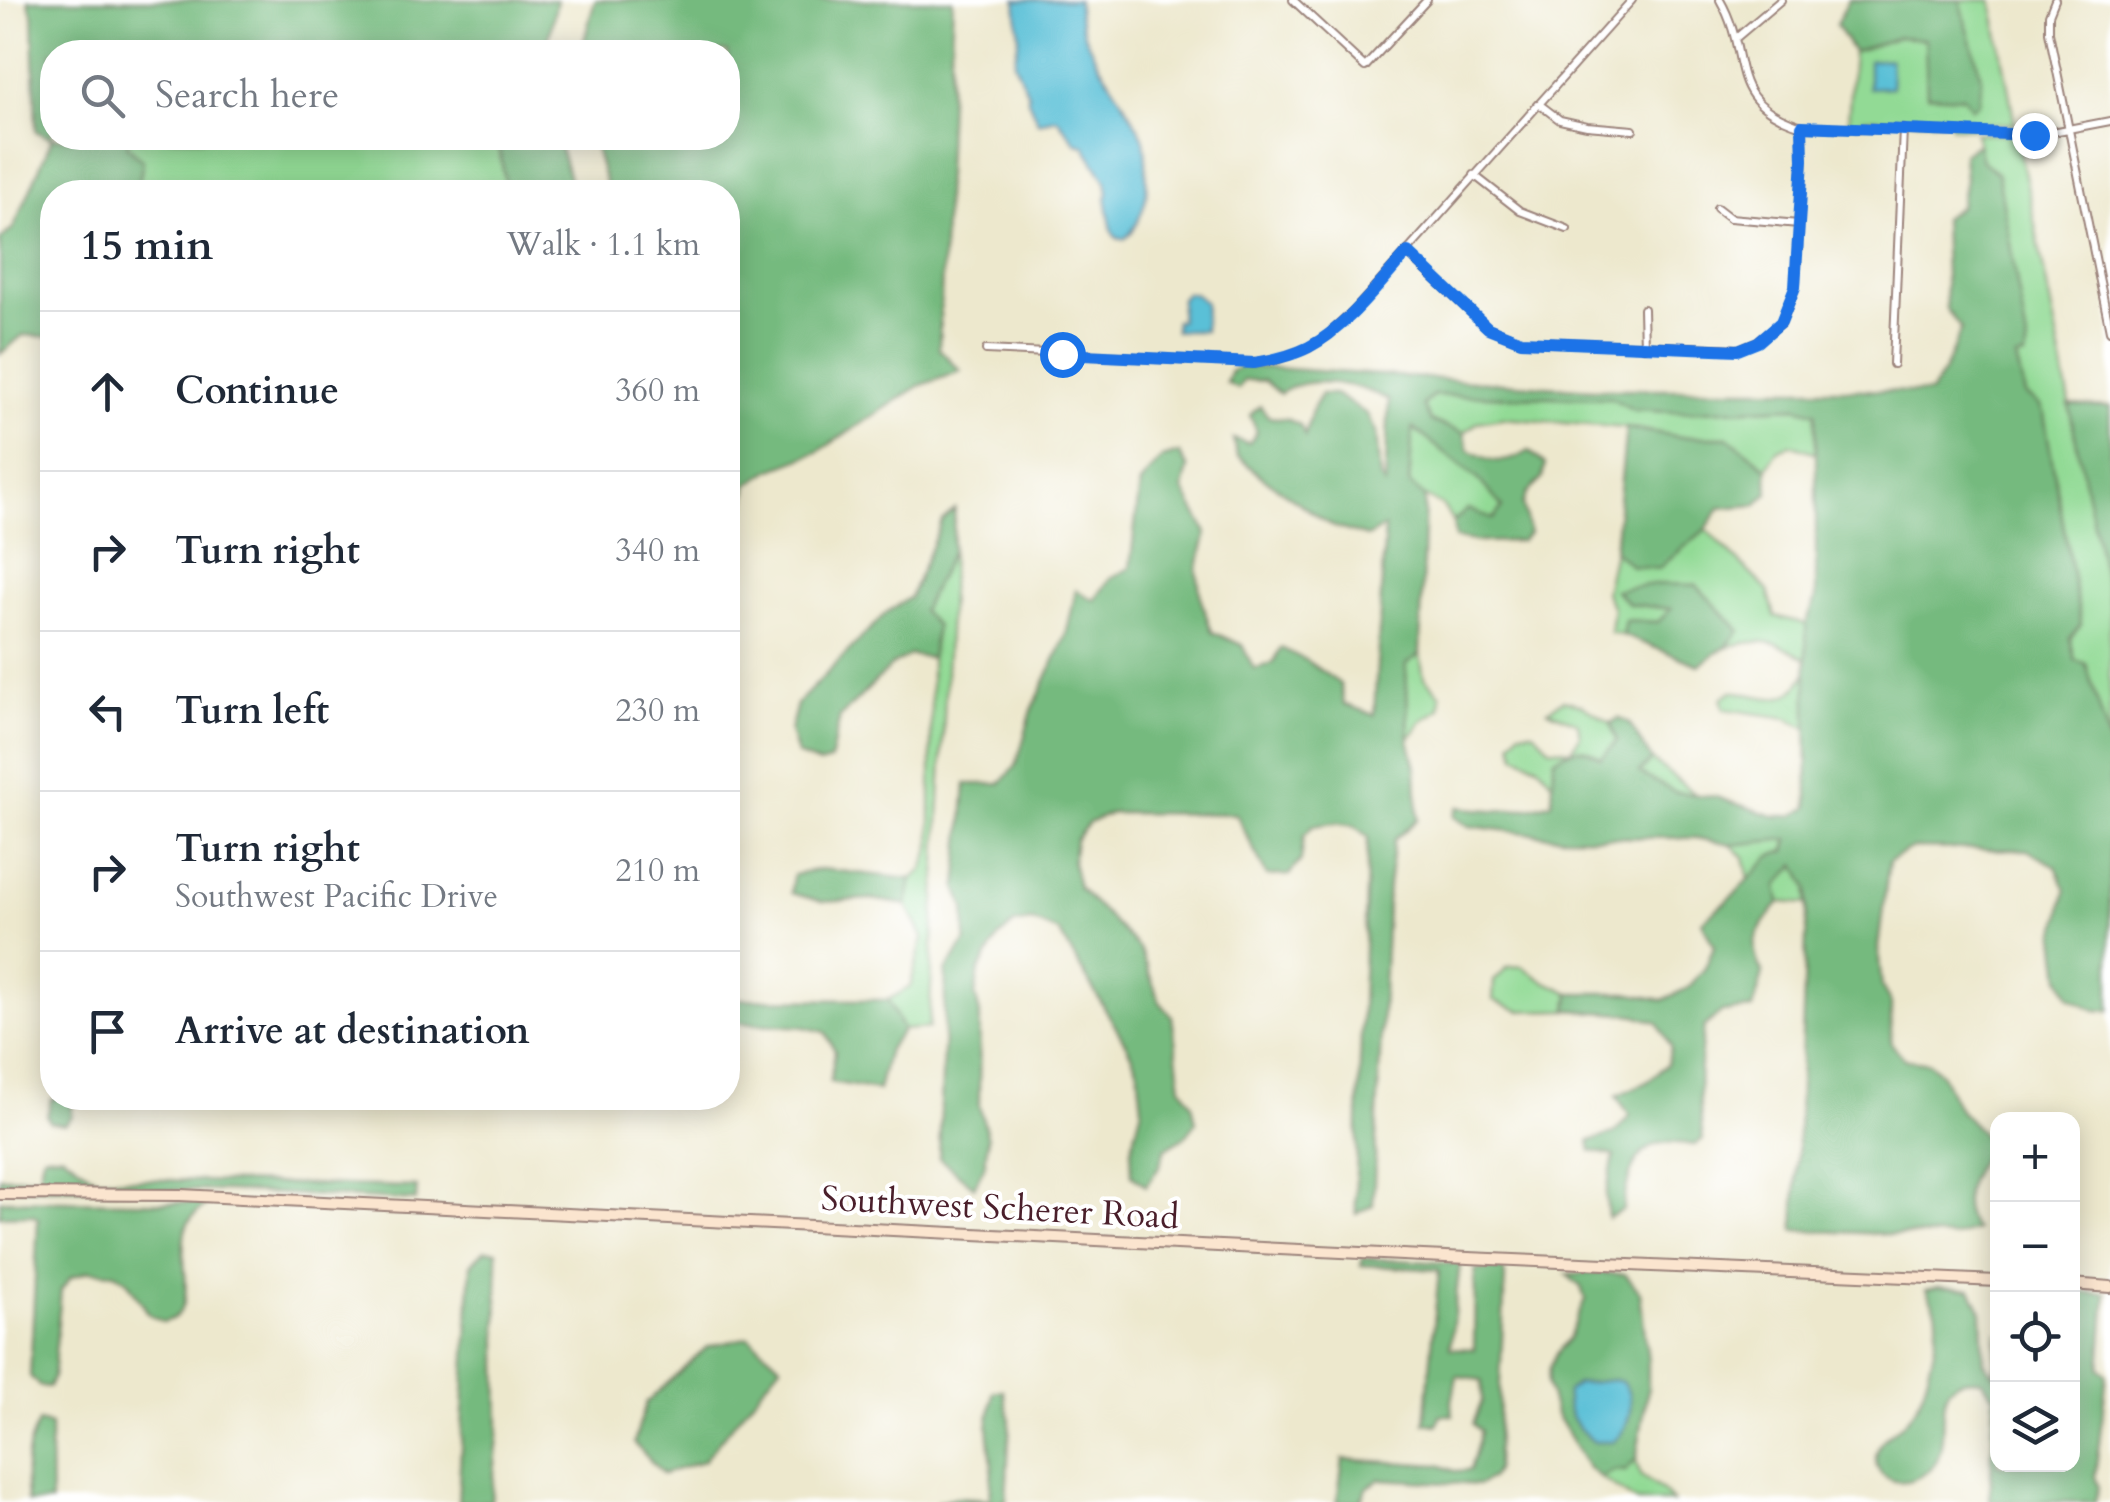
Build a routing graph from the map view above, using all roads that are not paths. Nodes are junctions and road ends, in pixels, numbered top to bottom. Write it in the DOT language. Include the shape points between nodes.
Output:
graph roads {
  1 [pos="1293,0"];
  2 [pos="1427,0"];
  3 [pos="1632,0"];
  4 [pos="1720,0"];
  5 [pos="1781,0"];
  6 [pos="2055,0"];
  7 [pos="1735,38"];
  8 [pos="1538,104"];
  9 [pos="2110,121"];
  10 [pos="1802,126"];
  11 [pos="1903,129"];
  12 [pos="1633,130"];
  13 [pos="2069,130"];
  14 [pos="1474,175"];
  15 [pos="1717,208"];
  16 [pos="1799,224"];
  17 [pos="1567,228"];
  18 [pos="1408,252"];
  19 [pos="1643,309"];
  20 [pos="2110,331"];
  21 [pos="1644,347"];
  22 [pos="986,350"];
  23 [pos="1894,364"];
  24 [pos="0,1194"];
  25 [pos="1990,1281"];
  26 [pos="2080,1284"];
  27 [pos="2110,1286"];
  1 -- 2 [label="street" via="1365,68"];
  3 -- 8 [label="street"];
  4 -- 7 [label="street"];
  5 -- 7 [label="street"];
  6 -- 13 [label="street" via="2049,32"];
  7 -- 10 [label="street" via="1751,95 1768,113"];
  8 -- 12 [label="street" via="1560,120"];
  8 -- 14 [label="street"];
  9 -- 13 [label="street"];
  10 -- 11 [label="street"];
  10 -- 16 [label="street"];
  11 -- 13 [label="street" via="2034,135"];
  11 -- 23 [label="street"];
  13 -- 20 [label="street"];
  14 -- 17 [label="street" via="1520,211"];
  14 -- 18 [label="street"];
  15 -- 16 [label="street" via="1730,218"];
  16 -- 21 [label="street" via="1795,287 1770,334 1738,350"];
  18 -- 21 [label="street" via="1488,328 1521,341"];
  18 -- 22 [label="street" via="1327,336 1278,359"];
  19 -- 21 [label="street"];
  24 -- 25 [label="main road, Southwest Scherer Road" via="180,1195"];
  26 -- 27 [label="main road"];
}
